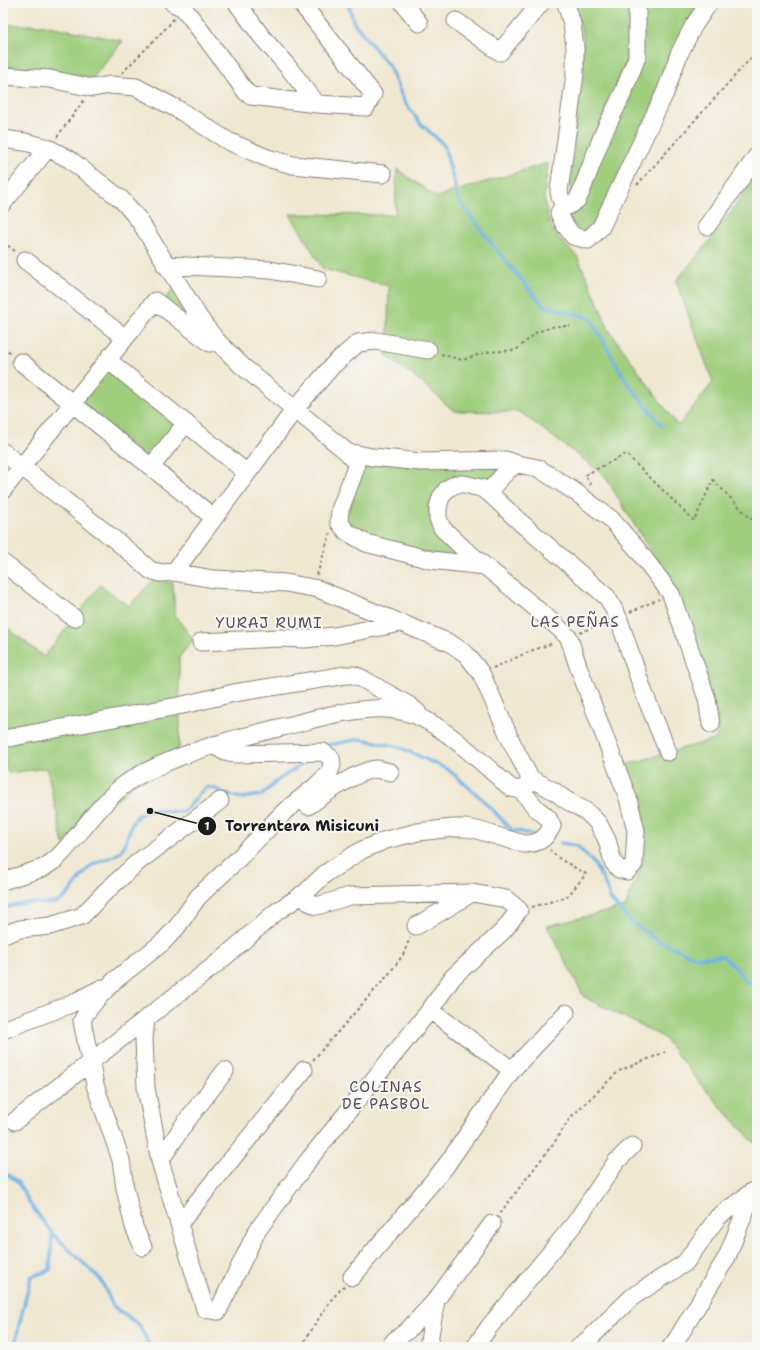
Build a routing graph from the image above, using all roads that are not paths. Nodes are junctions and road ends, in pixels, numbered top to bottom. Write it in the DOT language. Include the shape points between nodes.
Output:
graph roads {
  1 [pos="238,3"];
  2 [pos="301,3"];
  3 [pos="402,3"];
  4 [pos="541,3"];
  5 [pos="566,3"];
  6 [pos="637,3"];
  7 [pos="709,3"];
  8 [pos="177,5"];
  9 [pos="456,21"];
  10 [pos="419,22"];
  11 [pos="3,76"];
  12 [pos="317,104"];
  13 [pos="3,139"];
  14 [pos="48,148"];
  15 [pos="757,156"];
  16 [pos="383,174"];
  17 [pos="3,203"];
  18 [pos="564,204"];
  19 [pos="707,226"];
  20 [pos="25,260"];
  21 [pos="165,264"];
  22 [pos="318,279"];
  23 [pos="125,338"];
  24 [pos="428,350"];
  25 [pos="108,360"];
  26 [pos="21,362"];
  27 [pos="242,366"];
  28 [pos="73,404"];
  29 [pos="295,410"];
  30 [pos="186,424"];
  31 [pos="3,452"];
  32 [pos="347,452"];
  33 [pos="517,464"];
  34 [pos="22,467"];
  35 [pos="151,467"];
  36 [pos="247,473"];
  37 [pos="3,490"];
  38 [pos="488,492"];
  39 [pos="213,517"];
  40 [pos="3,563"];
  41 [pos="485,566"];
  42 [pos="174,572"];
  43 [pos="74,618"];
  44 [pos="401,623"];
  45 [pos="201,642"];
  46 [pos="428,722"];
  47 [pos="711,724"];
  48 [pos="3,739"];
  49 [pos="214,745"];
  50 [pos="668,752"];
  51 [pos="390,772"];
  52 [pos="525,784"];
  53 [pos="220,801"];
  54 [pos="267,829"];
  55 [pos="3,881"];
  56 [pos="472,893"];
  57 [pos="301,895"];
  58 [pos="416,926"];
  59 [pos="3,934"];
  60 [pos="114,981"];
  61 [pos="430,1010"];
  62 [pos="566,1013"];
  63 [pos="146,1019"];
  64 [pos="3,1030"];
  65 [pos="91,1063"];
  66 [pos="304,1070"];
  67 [pos="512,1070"];
  68 [pos="225,1071"];
  69 [pos="15,1121"];
  70 [pos="632,1146"];
  71 [pos="160,1162"];
  72 [pos="180,1223"];
  73 [pos="492,1224"];
  74 [pos="143,1247"];
  75 [pos="352,1276"];
  76 [pos="436,1300"];
  77 [pos="389,1347"];
  78 [pos="428,1347"];
  79 [pos="475,1347"];
  80 [pos="579,1347"];
  81 [pos="671,1347"];
  1 -- 12 [label="street" via="262,37"];
  2 -- 12 [label="street" via="373,94 366,107"];
  3 -- 10 [label="street"];
  4 -- 9 [label="street" via="500,52"];
  5 -- 18 [label="street" via="575,47 575,74 559,191"];
  6 -- 18 [label="street" via="637,57 624,93 603,134 579,196 572,204"];
  7 -- 18 [label="street" via="679,54 665,92 601,227 588,240 573,236 559,213"];
  8 -- 12 [label="street" via="189,15 251,96"];
  11 -- 16 [label="street" via="50,79 93,88 110,85 136,87 228,141 267,158 293,165"];
  13 -- 14 [label="street"];
  14 -- 17 [label="street"];
  14 -- 21 [label="street" via="69,159 122,200 139,220"];
  15 -- 19 [label="street"];
  20 -- 23 [label="street"];
  21 -- 22 [label="street" via="270,270"];
  21 -- 27 [label="street" via="200,319 216,340"];
  23 -- 25 [label="street"];
  23 -- 27 [label="street" via="156,301"];
  24 -- 29 [label="street" via="376,341 358,343 333,365"];
  25 -- 28 [label="street"];
  25 -- 30 [label="street"];
  26 -- 28 [label="street"];
  27 -- 29 [label="street"];
  28 -- 34 [label="street"];
  28 -- 35 [label="street"];
  29 -- 32 [label="street"];
  29 -- 36 [label="street"];
  30 -- 35 [label="street"];
  30 -- 36 [label="street"];
  31 -- 34 [label="street"];
  32 -- 33 [label="street" via="421,462 506,460"];
  32 -- 41 [label="street" via="356,462 340,510 339,522 346,532 366,543 431,560"];
  33 -- 38 [label="street"];
  33 -- 47 [label="street" via="538,468 574,491 611,519 638,549 671,594 707,699"];
  34 -- 37 [label="street"];
  34 -- 42 [label="street" via="120,543 150,570 161,573"];
  35 -- 39 [label="street"];
  36 -- 39 [label="street"];
  38 -- 41 [label="street" via="475,486 456,484 447,489 441,497 438,508 442,528"];
  38 -- 50 [label="street" via="607,598 618,617 644,693"];
  39 -- 42 [label="street"];
  40 -- 43 [label="street"];
  41 -- 52 [label="street" via="569,638 628,798 636,832 634,864 627,870 619,870 613,862 607,840 598,823 587,812 554,791"];
  42 -- 44 [label="street" via="213,579 286,583 318,589"];
  44 -- 45 [label="street" via="304,639"];
  44 -- 52 [label="street" via="450,643 466,654 481,673 512,743"];
  46 -- 48 [label="street" via="410,706 388,693 354,675 346,675 234,693"];
  46 -- 49 [label="street" via="413,715 372,708 322,717"];
  46 -- 52 [label="street" via="449,736 511,788"];
  49 -- 54 [label="street" via="234,754 323,752 331,758 329,773"];
  49 -- 55 [label="street" via="137,776 113,794 55,860 43,868"];
  51 -- 54 [label="street" via="377,769 364,772 326,792 289,820"];
  52 -- 57 [label="street" via="536,808 548,818 552,826 541,841 524,844 465,828 418,832 386,840 362,850 326,873"];
  53 -- 59 [label="street" via="138,862 82,916 50,926 20,929"];
  54 -- 60 [label="street" via="198,896 167,937"];
  56 -- 57 [label="street" via="350,896 317,906"];
  56 -- 58 [label="street"];
  56 -- 61 [label="street" via="506,899 519,910 504,930 453,977"];
  57 -- 63 [label="street" via="276,912 220,961"];
  60 -- 64 [label="street" via="71,1004"];
  60 -- 65 [label="street" via="96,1000 82,1021"];
  61 -- 67 [label="street"];
  61 -- 72 [label="street" via="307,1162 257,1231 218,1311 205,1309"];
  62 -- 67 [label="street"];
  63 -- 65 [label="street"];
  63 -- 71 [label="street" via="146,1088"];
  65 -- 69 [label="street"];
  65 -- 74 [label="street" via="95,1085 121,1160 134,1227"];
  66 -- 72 [label="street"];
  67 -- 75 [label="street" via="445,1167"];
  68 -- 71 [label="street" via="185,1123"];
  70 -- 79 [label="street" via="616,1162 575,1223"];
  71 -- 72 [label="street"];
  73 -- 76 [label="street"];
  76 -- 77 [label="street" via="408,1331"];
  76 -- 78 [label="street"];
  80 -- 81 [label="street" via="632,1297 685,1263 718,1217 753,1192 727,1257"];
}
